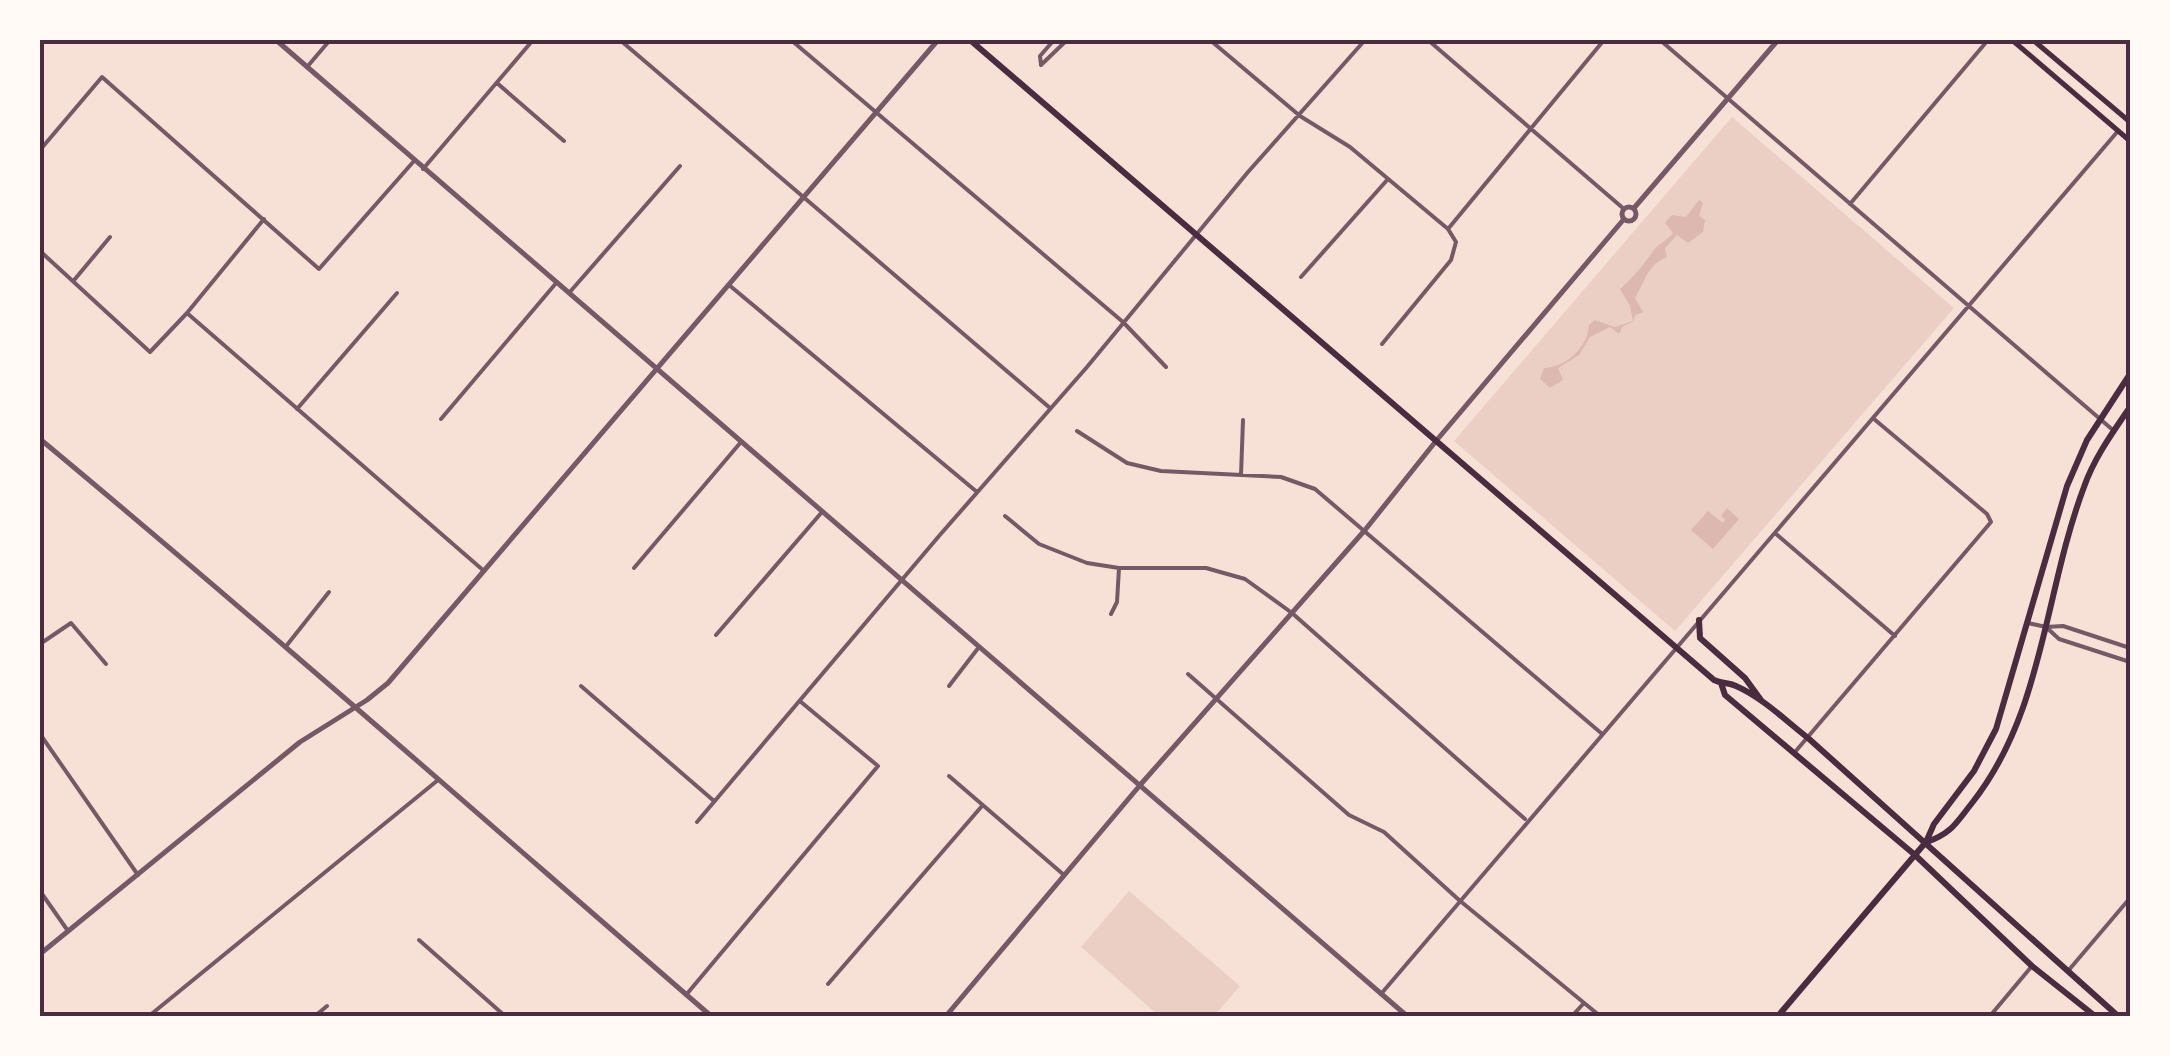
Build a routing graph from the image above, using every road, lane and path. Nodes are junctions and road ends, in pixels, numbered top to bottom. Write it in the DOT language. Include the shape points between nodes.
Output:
graph roads {
  1 [pos="276,40"];
  2 [pos="330,40"];
  3 [pos="534,40"];
  4 [pos="620,40"];
  5 [pos="791,40"];
  6 [pos="938,40"];
  7 [pos="970,40"];
  8 [pos="1054,40"];
  9 [pos="1067,40"];
  10 [pos="1210,40"];
  11 [pos="1366,40"];
  12 [pos="1428,40"];
  13 [pos="1604,40"];
  14 [pos="1660,40"];
  15 [pos="1778,40"];
  16 [pos="1988,40"];
  17 [pos="2012,40"];
  18 [pos="2034,40"];
  19 [pos="306,67"];
  20 [pos="497,83"];
  21 [pos="1727,98"];
  22 [pos="876,113"];
  23 [pos="1300,116"];
  24 [pos="2102,117"];
  25 [pos="2129,119"];
  26 [pos="1531,127"];
  27 [pos="2118,131"];
  28 [pos="2130,132"];
  29 [pos="564,141"];
  30 [pos="2130,141"];
  31 [pos="40,150"];
  32 [pos="414,161"];
  33 [pos="680,166"];
  34 [pos="423,169"];
  35 [pos="1388,179"];
  36 [pos="804,198"];
  37 [pos="1850,204"];
  38 [pos="1634,208"];
  39 [pos="1624,209"];
  40 [pos="1624,219"];
  41 [pos="264,220"];
  42 [pos="1448,229"];
  43 [pos="1196,236"];
  44 [pos="110,237"];
  45 [pos="40,252"];
  46 [pos="1301,278"];
  47 [pos="74,280"];
  48 [pos="557,282"];
  49 [pos="729,284"];
  50 [pos="397,292"];
  51 [pos="568,293"];
  52 [pos="1968,305"];
  53 [pos="188,312"];
  54 [pos="1122,322"];
  55 [pos="1382,344"];
  56 [pos="1166,367"];
  57 [pos="657,369"];
  58 [pos="2130,374"];
  59 [pos="2130,407"];
  60 [pos="1050,408"];
  61 [pos="297,409"];
  62 [pos="1873,418"];
  63 [pos="441,419"];
  64 [pos="2100,419"];
  65 [pos="1243,420"];
  66 [pos="1076,431"];
  67 [pos="2114,431"];
  68 [pos="40,439"];
  69 [pos="1436,441"];
  70 [pos="742,442"];
  71 [pos="1241,475"];
  72 [pos="978,492"];
  73 [pos="822,512"];
  74 [pos="1005,516"];
  75 [pos="1365,530"];
  76 [pos="1775,533"];
  77 [pos="634,568"];
  78 [pos="1119,568"];
  79 [pos="484,571"];
  80 [pos="902,581"];
  81 [pos="329,592"];
  82 [pos="1292,613"];
  83 [pos="1111,614"];
  84 [pos="1700,620"];
  85 [pos="2028,623"];
  86 [pos="2046,627"];
  87 [pos="716,635"];
  88 [pos="1895,636"];
  89 [pos="40,644"];
  90 [pos="287,645"];
  91 [pos="979,647"];
  92 [pos="1676,647"];
  93 [pos="2130,648"];
  94 [pos="2130,662"];
  95 [pos="106,664"];
  96 [pos="1188,674"];
  97 [pos="1720,684"];
  98 [pos="580,686"];
  99 [pos="949,686"];
  100 [pos="1217,700"];
  101 [pos="1762,701"];
  102 [pos="801,702"];
  103 [pos="354,708"];
  104 [pos="1601,733"];
  105 [pos="40,734"];
  106 [pos="1808,738"];
  107 [pos="1796,752"];
  108 [pos="949,776"];
  109 [pos="438,780"];
  110 [pos="1141,784"];
  111 [pos="714,801"];
  112 [pos="982,806"];
  113 [pos="1527,820"];
  114 [pos="697,822"];
  115 [pos="1926,842"];
  116 [pos="1914,855"];
  117 [pos="138,875"];
  118 [pos="1064,875"];
  119 [pos="40,891"];
  120 [pos="2130,898"];
  121 [pos="1459,900"];
  122 [pos="68,932"];
  123 [pos="419,940"];
  124 [pos="40,954"];
  125 [pos="2032,966"];
  126 [pos="2068,971"];
  127 [pos="828,984"];
  128 [pos="1381,994"];
  129 [pos="686,995"];
  130 [pos="1584,1002"];
  131 [pos="326,1006"];
  132 [pos="706,1014"];
  133 [pos="149,1016"];
  134 [pos="315,1016"];
  135 [pos="506,1016"];
  136 [pos="946,1016"];
  137 [pos="1407,1016"];
  138 [pos="1572,1016"];
  139 [pos="1600,1016"];
  140 [pos="1778,1016"];
  141 [pos="1990,1016"];
  142 [pos="2095,1016"];
  143 [pos="2118,1016"];
  1 -- 19 [label="street"];
  2 -- 19 [label="street"];
  3 -- 20 [label="street"];
  4 -- 36 [label="street"];
  5 -- 22 [label="street"];
  6 -- 22 [label="street"];
  7 -- 43 [label="main road"];
  8 -- 9 [label="street" via="1041,64"];
  10 -- 23 [label="street"];
  11 -- 23 [label="street"];
  12 -- 26 [label="street"];
  13 -- 26 [label="street"];
  14 -- 21 [label="street"];
  15 -- 21 [label="street"];
  16 -- 37 [label="street"];
  17 -- 24 [label="main road"];
  18 -- 25 [label="main road"];
  19 -- 32 [label="street"];
  20 -- 29 [label="street"];
  20 -- 34 [label="street"];
  21 -- 37 [label="street"];
  21 -- 38 [label="street"];
  22 -- 36 [label="street"];
  22 -- 54 [label="street"];
  23 -- 35 [label="street"];
  23 -- 43 [label="street"];
  24 -- 25 [label="main road"];
  24 -- 27 [label="main road"];
  26 -- 39 [label="street"];
  26 -- 42 [label="street"];
  27 -- 28 [label="main road"];
  27 -- 30 [label="main road"];
  27 -- 52 [label="street"];
  31 -- 41 [label="street" via="102,77"];
  32 -- 34 [label="street"];
  32 -- 41 [label="street" via="318,269"];
  33 -- 51 [label="street"];
  34 -- 48 [label="street"];
  35 -- 42 [label="street"];
  35 -- 46 [label="street"];
  36 -- 49 [label="street"];
  36 -- 60 [label="street"];
  37 -- 52 [label="street"];
  38 -- 39 [label="street"];
  38 -- 40 [label="street" via="1634,219"];
  39 -- 40 [label="street"];
  40 -- 69 [label="street"];
  41 -- 53 [label="street"];
  42 -- 55 [label="street" via="1456,242 1451,260"];
  43 -- 54 [label="street"];
  43 -- 69 [label="main road"];
  44 -- 47 [label="street"];
  45 -- 47 [label="street"];
  47 -- 53 [label="street" via="150,352"];
  48 -- 51 [label="street"];
  48 -- 63 [label="street"];
  49 -- 57 [label="street"];
  49 -- 72 [label="street"];
  50 -- 61 [label="street"];
  51 -- 57 [label="street"];
  52 -- 62 [label="street"];
  52 -- 64 [label="street"];
  53 -- 61 [label="street"];
  54 -- 56 [label="street"];
  54 -- 60 [label="street"];
  57 -- 70 [label="street"];
  57 -- 79 [label="street"];
  58 -- 64 [label="main road"];
  59 -- 67 [label="main road"];
  60 -- 72 [label="street"];
  61 -- 79 [label="street"];
  62 -- 76 [label="street"];
  62 -- 88 [label="street" via="1992,522"];
  64 -- 67 [label="street"];
  64 -- 85 [label="main road" via="2062,499"];
  65 -- 71 [label="street"];
  66 -- 71 [label="street" via="1127,463"];
  67 -- 86 [label="main road" via="2085,484"];
  68 -- 90 [label="street"];
  69 -- 75 [label="street"];
  69 -- 92 [label="main road"];
  70 -- 73 [label="street"];
  70 -- 77 [label="street"];
  71 -- 75 [label="street" via="1282,477 1315,489"];
  72 -- 80 [label="street"];
  73 -- 80 [label="street"];
  73 -- 87 [label="street"];
  74 -- 78 [label="street" via="1057,553"];
  75 -- 82 [label="street"];
  75 -- 104 [label="street"];
  76 -- 84 [label="street"];
  76 -- 88 [label="street"];
  78 -- 82 [label="street" via="1206,568 1245,578"];
  78 -- 83 [label="street"];
  79 -- 103 [label="street" via="388,683"];
  80 -- 91 [label="street"];
  80 -- 102 [label="street"];
  81 -- 90 [label="street"];
  82 -- 100 [label="street"];
  82 -- 113 [label="street"];
  84 -- 92 [label="street"];
  84 -- 101 [label="main road" via="1700,638"];
  85 -- 86 [label="street"];
  85 -- 115 [label="main road" via="1996,729"];
  86 -- 93 [label="street" via="2063,626"];
  86 -- 94 [label="street" via="2059,639"];
  86 -- 115 [label="main road" via="2002,760 1948,835"];
  88 -- 106 [label="street"];
  89 -- 95 [label="street" via="72,624"];
  90 -- 103 [label="street"];
  91 -- 99 [label="street"];
  91 -- 110 [label="street"];
  92 -- 97 [label="main road"];
  92 -- 104 [label="street"];
  96 -- 100 [label="street"];
  97 -- 101 [label="main road" via="1732,683"];
  97 -- 107 [label="main road"];
  98 -- 111 [label="street"];
  100 -- 110 [label="street"];
  100 -- 121 [label="street"];
  101 -- 106 [label="main road"];
  102 -- 111 [label="street"];
  102 -- 129 [label="street" via="878,766"];
  103 -- 109 [label="street"];
  103 -- 117 [label="street" via="300,742"];
  104 -- 113 [label="street"];
  105 -- 117 [label="street"];
  106 -- 107 [label="street"];
  106 -- 115 [label="main road"];
  107 -- 116 [label="main road"];
  108 -- 112 [label="street"];
  109 -- 129 [label="street"];
  109 -- 133 [label="street"];
  110 -- 118 [label="street"];
  110 -- 128 [label="street"];
  111 -- 114 [label="street"];
  112 -- 118 [label="street"];
  112 -- 127 [label="street"];
  113 -- 121 [label="street"];
  115 -- 116 [label="main road"];
  115 -- 126 [label="main road"];
  116 -- 125 [label="main road"];
  116 -- 140 [label="main road"];
  117 -- 122 [label="street"];
  118 -- 136 [label="street"];
  119 -- 122 [label="street"];
  120 -- 126 [label="street"];
  121 -- 128 [label="street"];
  121 -- 130 [label="street"];
  122 -- 124 [label="street"];
  123 -- 135 [label="street"];
  125 -- 141 [label="street"];
  125 -- 142 [label="main road"];
  126 -- 143 [label="main road"];
  128 -- 137 [label="street"];
  129 -- 132 [label="street"];
  130 -- 138 [label="street"];
  130 -- 139 [label="street"];
  131 -- 134 [label="street"];
}
